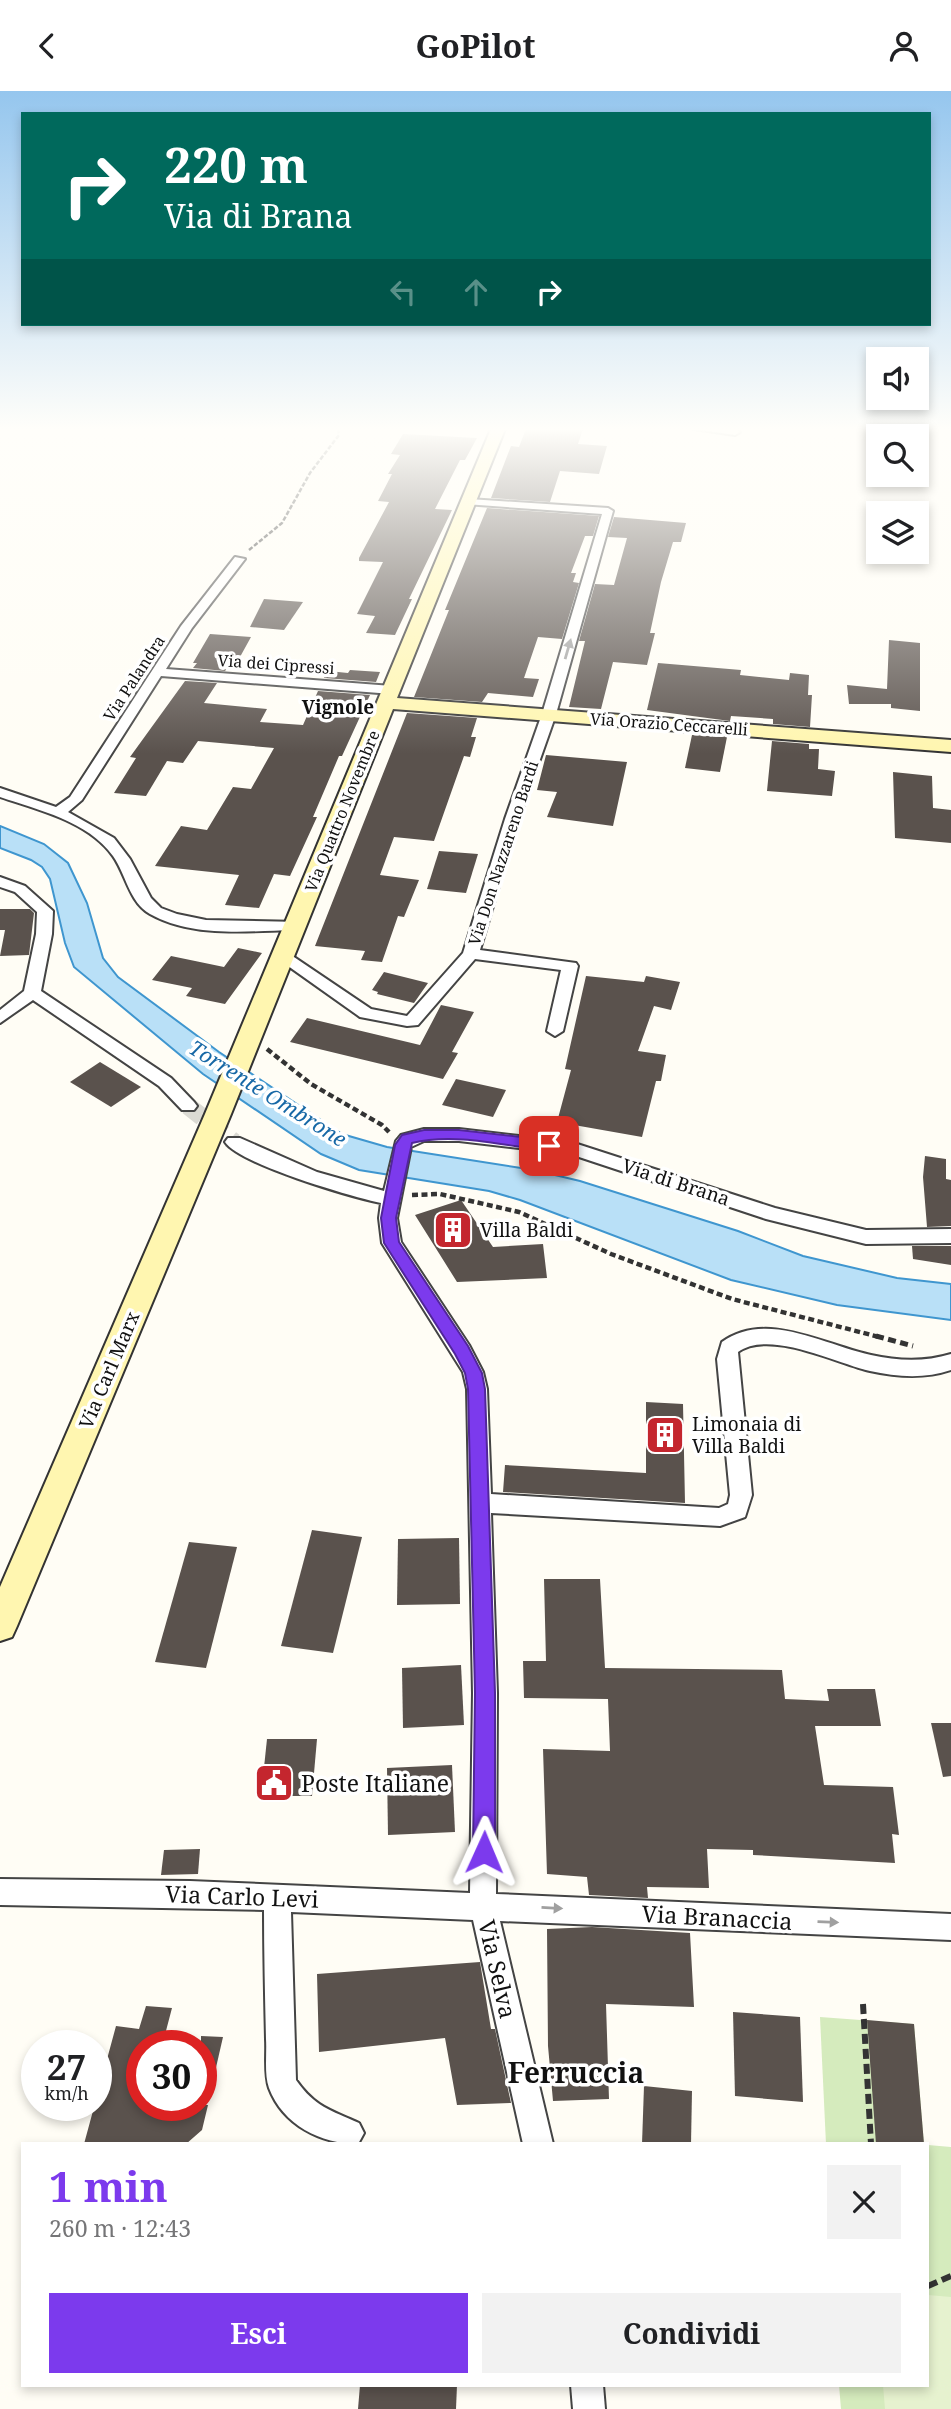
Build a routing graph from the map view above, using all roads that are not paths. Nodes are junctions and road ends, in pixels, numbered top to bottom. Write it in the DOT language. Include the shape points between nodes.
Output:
graph roads {
  1 [pos="454,537"];
  2 [pos="600,537"];
  3 [pos="239,559"];
  4 [pos="159,673"];
  5 [pos="389,697"];
  6 [pos="549,714"];
  7 [pos="951,746"];
  8 [pos="0,792"];
  9 [pos="57,813"];
  10 [pos="0,882"];
  11 [pos="294,925"];
  12 [pos="471,954"];
  13 [pos="282,956"];
  14 [pos="32,993"];
  15 [pos="0,1018"];
  16 [pos="555,1031"];
  17 [pos="188,1106"];
  18 [pos="218,1114"];
  19 [pos="234,1142"];
  20 [pos="402,1145"];
  21 [pos="392,1194"];
  22 [pos="951,1236"];
  23 [pos="950,1366"];
  24 [pos="481,1503"];
  25 [pos="0,1626"];
  26 [pos="0,1892"];
  27 [pos="278,1898"];
  28 [pos="484,1905"];
  29 [pos="951,1927"];
  30 [pos="349,2133"];
  31 [pos="537,2142"];
  32 [pos="587,2387"];
  33 [pos="589,2409"];
  1 -- 5 [label="main road, Via Quattro Novembre"];
  6 -- 2 [label="street, Via Don Nazzareno Bardi, one-way"];
  3 -- 4 [label="street, Via Palandra" via="187,626"];
  4 -- 5 [label="street, Via dei Cipressi"];
  4 -- 9 [label="street, Via Palandra" via="75,800"];
  5 -- 6 [label="main road, Via Orazio Ceccarelli"];
  5 -- 11 [label="main road, Via Quattro Novembre"];
  6 -- 7 [label="main road, Via Orazio Ceccarelli"];
  6 -- 12 [label="street, Via Don Nazzareno Bardi"];
  8 -- 9 [label="street"];
  9 -- 11 [label="street" via="90,828 118,851 153,910 178,920 232,926"];
  10 -- 14 [label="street" via="20,889 46,911"];
  11 -- 13 [label="main road, Via Quattro Novembre"];
  12 -- 13 [label="street" via="412,1021 366,1013"];
  12 -- 16 [label="street, Via Don Nazzareno Bardi" via="570,966"];
  13 -- 18 [label="main road, Via Quattro Novembre"];
  14 -- 15 [label="street"];
  14 -- 17 [label="street" via="154,1075"];
  18 -- 25 [label="main road, Via Carl Marx"];
  19 -- 21 [label="street" via="306,1177 344,1189"];
  20 -- 21 [label="street, Via Selva"];
  20 -- 22 [label="street, Via di Brana" via="424,1135 459,1135 571,1148 773,1214 866,1237"];
  21 -- 24 [label="street, Via Selva" via="388,1231 392,1243 473,1373 479,1408"];
  23 -- 24 [label="street" via="891,1366 777,1338 742,1338 729,1348 727,1359 741,1495 737,1510 720,1517"];
  24 -- 28 [label="street, Via Selva"];
  26 -- 27 [label="street, Via Carlo Levi"];
  27 -- 28 [label="street, Via Carlo Levi"];
  27 -- 30 [label="street" via="282,2084 298,2107 321,2124"];
  28 -- 29 [label="street, Via Branaccia, one-way"];
  28 -- 31 [label="street, Via Selva"];
  32 -- 33 [label="street"];
}
